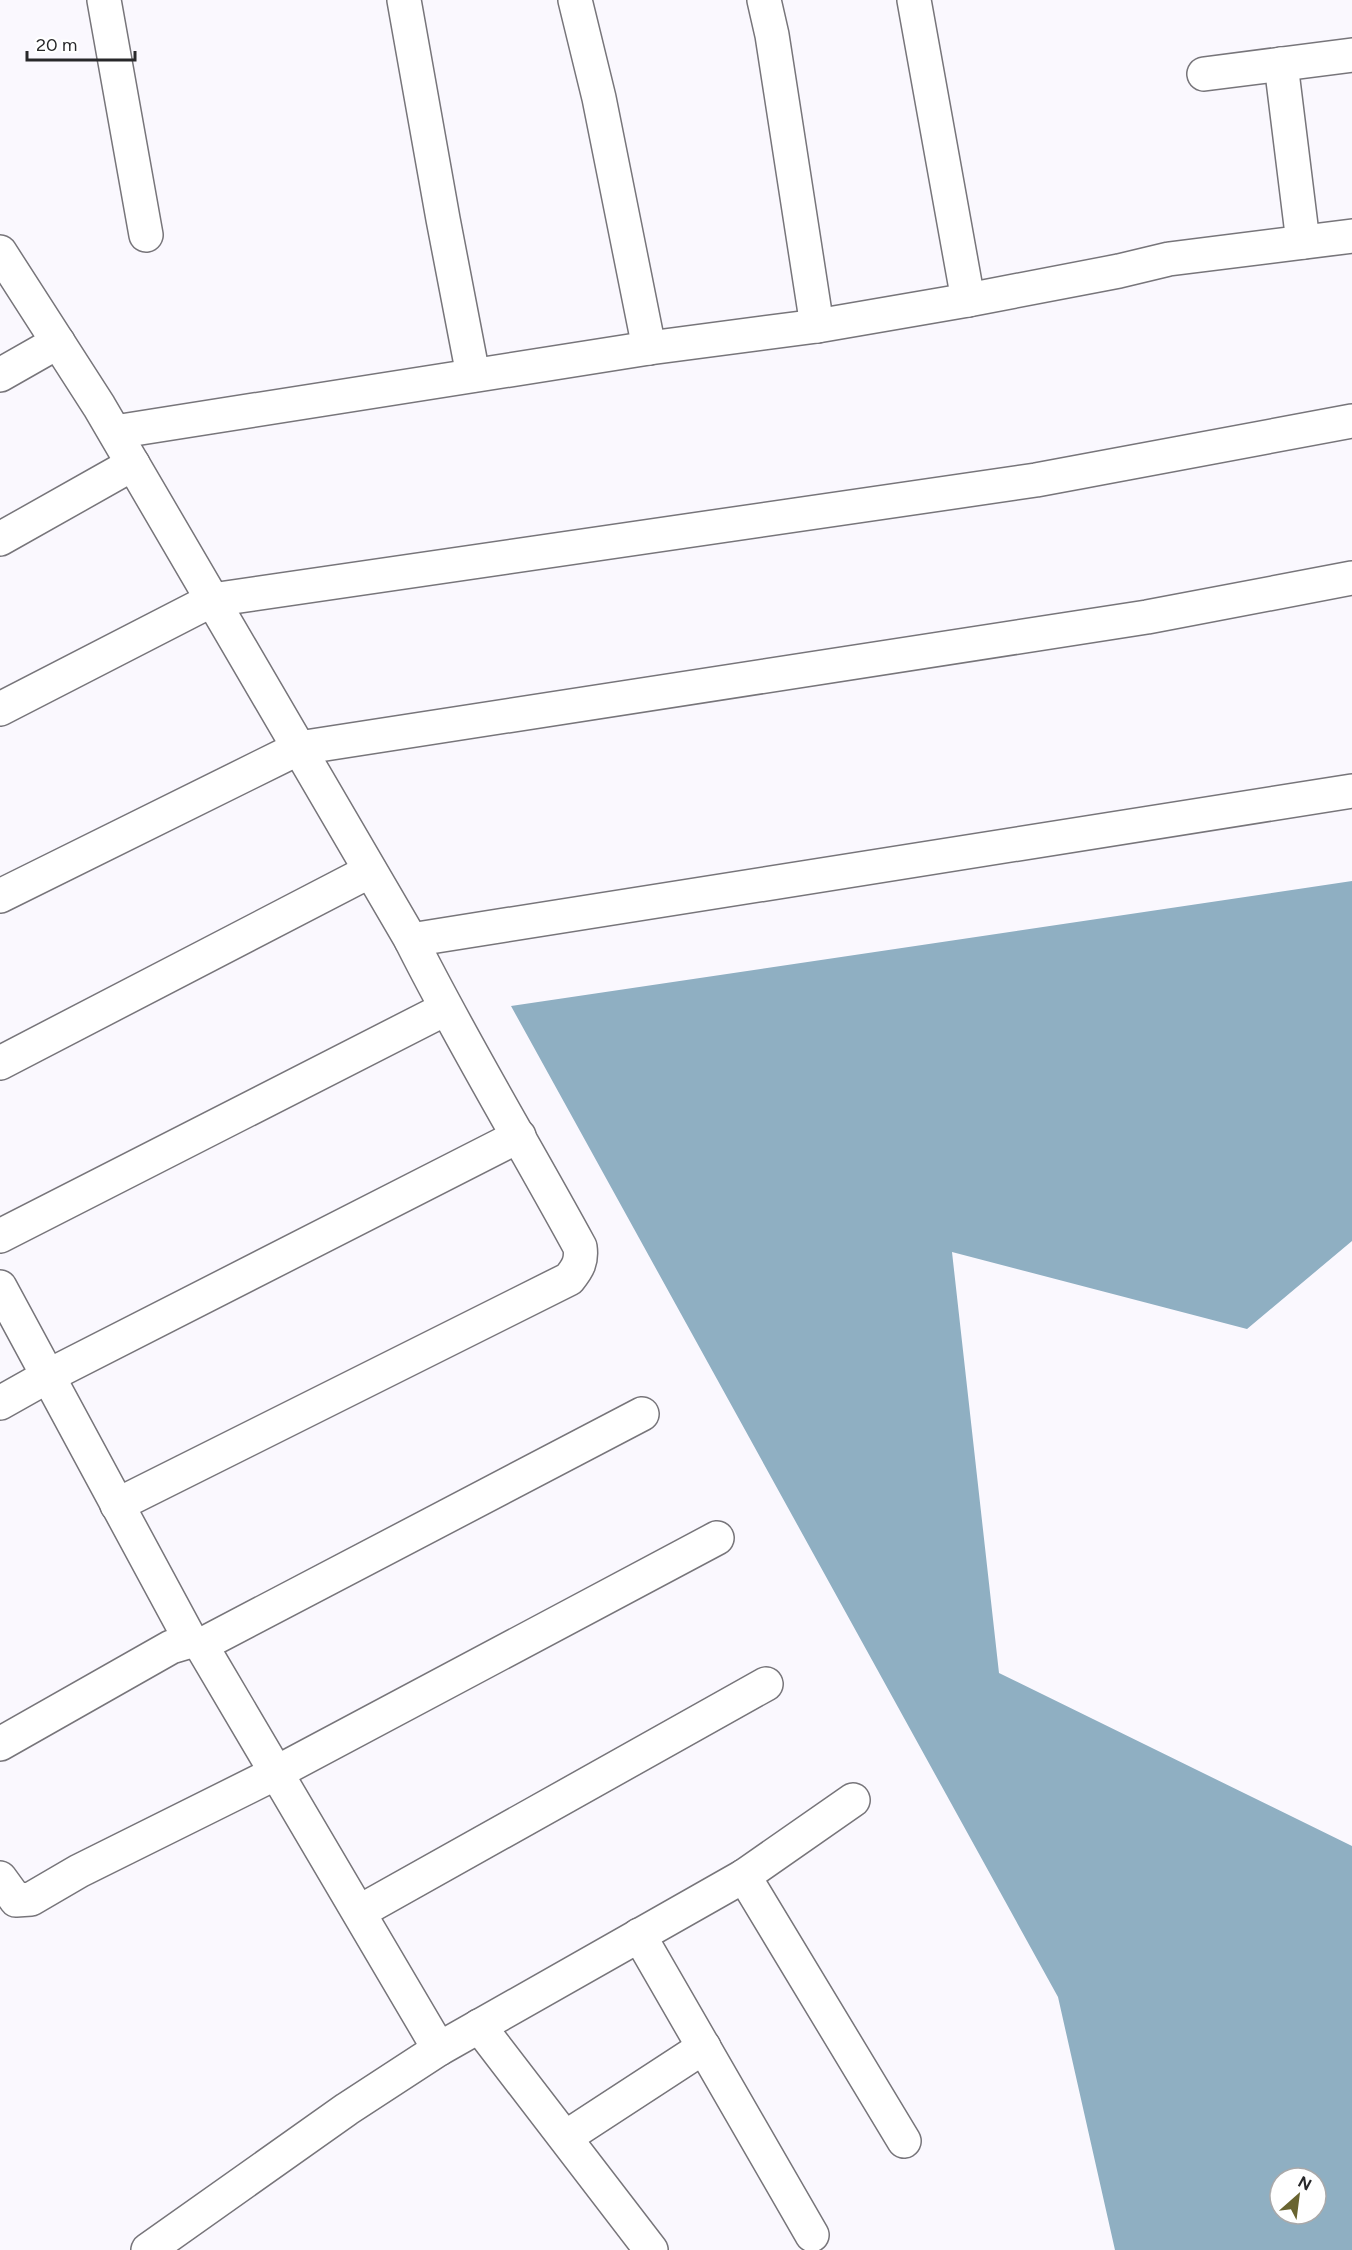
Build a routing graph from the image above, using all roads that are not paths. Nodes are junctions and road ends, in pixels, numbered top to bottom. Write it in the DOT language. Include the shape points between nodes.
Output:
graph roads {
  1 [pos="104,0"];
  2 [pos="404,0"];
  3 [pos="575,0"];
  4 [pos="764,0"];
  5 [pos="914,0"];
  6 [pos="1352,55"];
  7 [pos="1281,63"];
  8 [pos="1204,74"];
  9 [pos="146,235"];
  10 [pos="1352,236"];
  11 [pos="1303,243"];
  12 [pos="0,252"];
  13 [pos="968,300"];
  14 [pos="817,326"];
  15 [pos="58,342"];
  16 [pos="649,348"];
  17 [pos="0,375"];
  18 [pos="473,375"];
  19 [pos="1352,421"];
  20 [pos="115,432"];
  21 [pos="133,464"];
  22 [pos="0,539"];
  23 [pos="1352,578"];
  24 [pos="212,600"];
  25 [pos="0,709"];
  26 [pos="299,748"];
  27 [pos="1352,791"];
  28 [pos="370,871"];
  29 [pos="0,896"];
  30 [pos="411,940"];
  31 [pos="445,1009"];
  32 [pos="0,1063"];
  33 [pos="519,1136"];
  34 [pos="0,1236"];
  35 [pos="0,1287"];
  36 [pos="48,1376"];
  37 [pos="0,1404"];
  38 [pos="642,1414"];
  39 [pos="117,1504"];
  40 [pos="717,1538"];
  41 [pos="196,1643"];
  42 [pos="766,1684"];
  43 [pos="0,1744"];
  44 [pos="277,1772"];
  45 [pos="853,1800"];
  46 [pos="744,1876"];
  47 [pos="0,1878"];
  48 [pos="359,1912"];
  49 [pos="639,1935"];
  50 [pos="479,2026"];
  51 [pos="704,2047"];
  52 [pos="439,2049"];
  53 [pos="566,2137"];
  54 [pos="904,2141"];
  55 [pos="812,2235"];
  56 [pos="148,2250"];
  57 [pos="651,2250"];
  1 -- 9 [label="street"];
  2 -- 18 [label="street"];
  3 -- 16 [label="street" via="599,98"];
  4 -- 14 [label="street"];
  5 -- 13 [label="street"];
  6 -- 7 [label="street"];
  7 -- 8 [label="street"];
  7 -- 11 [label="street"];
  10 -- 11 [label="street"];
  11 -- 13 [label="street" via="1169,259"];
  12 -- 15 [label="street"];
  13 -- 14 [label="street"];
  14 -- 16 [label="street"];
  15 -- 17 [label="street"];
  15 -- 20 [label="street"];
  16 -- 18 [label="street"];
  18 -- 20 [label="street"];
  19 -- 24 [label="street" via="1036,480"];
  20 -- 21 [label="street"];
  21 -- 22 [label="street"];
  21 -- 24 [label="street"];
  23 -- 26 [label="street" via="1147,617"];
  24 -- 25 [label="street"];
  24 -- 26 [label="street"];
  26 -- 28 [label="street"];
  26 -- 29 [label="street"];
  27 -- 30 [label="street"];
  28 -- 30 [label="street"];
  28 -- 32 [label="street"];
  30 -- 31 [label="street"];
  31 -- 33 [label="street"];
  31 -- 34 [label="street"];
  33 -- 36 [label="street"];
  33 -- 39 [label="street" via="580,1247 578,1268 569,1279"];
  35 -- 36 [label="street"];
  36 -- 37 [label="street"];
  36 -- 39 [label="street"];
  38 -- 41 [label="street"];
  39 -- 41 [label="street"];
  40 -- 44 [label="street"];
  41 -- 43 [label="street" via="171,1647"];
  41 -- 44 [label="street"];
  42 -- 48 [label="street"];
  44 -- 47 [label="street" via="31,1899 16,1900"];
  44 -- 48 [label="street"];
  45 -- 46 [label="street"];
  46 -- 49 [label="street"];
  46 -- 54 [label="street"];
  48 -- 52 [label="street"];
  49 -- 50 [label="street"];
  49 -- 51 [label="street"];
  50 -- 52 [label="street"];
  50 -- 53 [label="street"];
  51 -- 53 [label="street"];
  51 -- 55 [label="street"];
  52 -- 56 [label="street"];
  53 -- 57 [label="street"];
}
